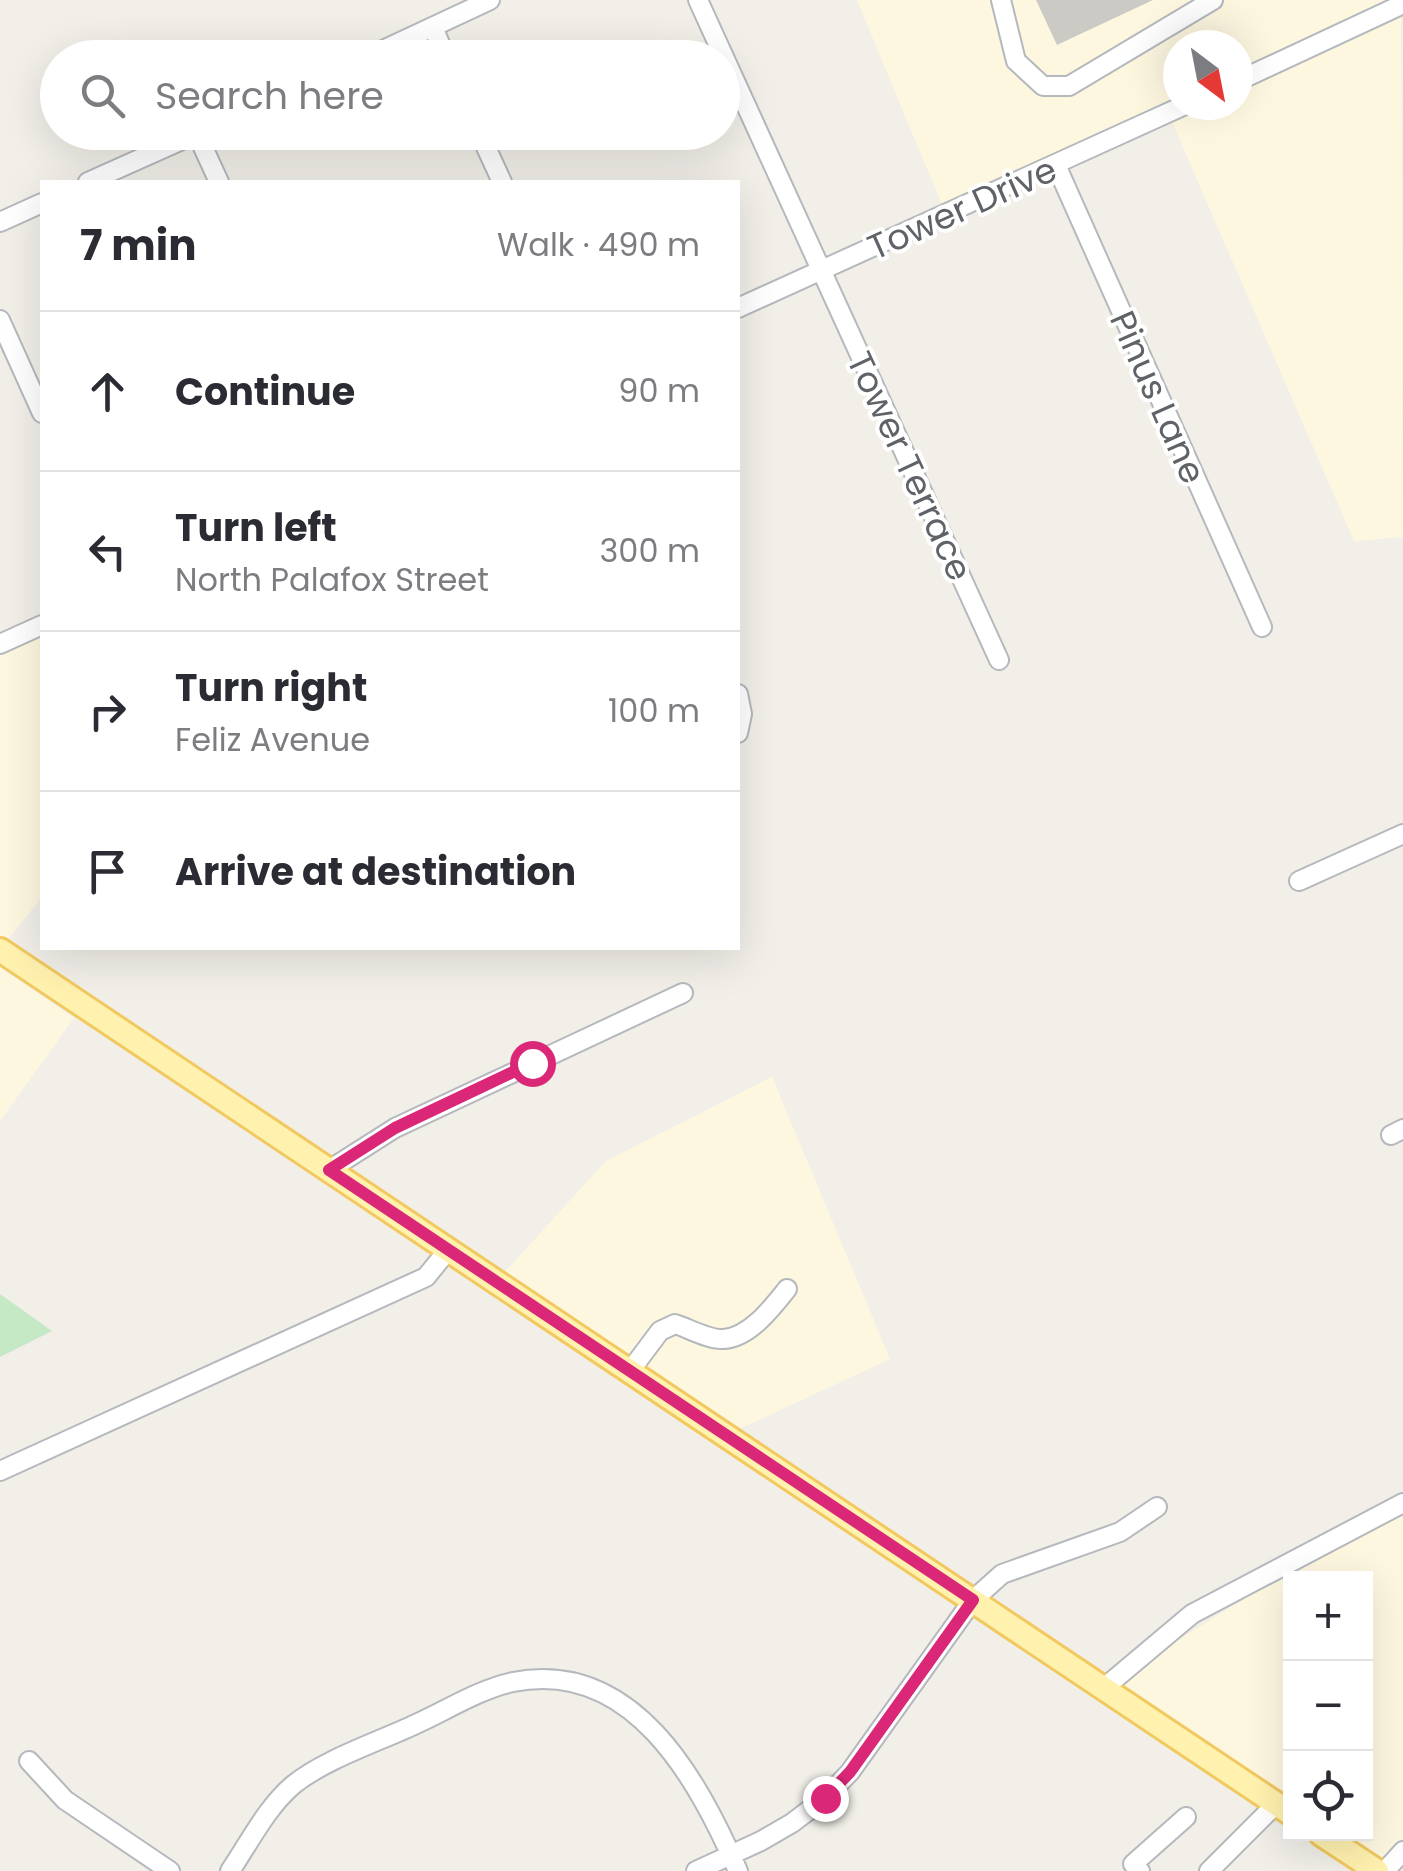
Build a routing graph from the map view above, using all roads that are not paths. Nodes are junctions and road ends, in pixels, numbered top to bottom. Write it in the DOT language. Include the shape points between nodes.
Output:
graph roads {
  1 [pos="490,0"];
  2 [pos="698,0"];
  3 [pos="1001,0"];
  4 [pos="1213,0"];
  5 [pos="1403,4"];
  6 [pos="433,27"];
  7 [pos="405,40"];
  8 [pos="438,40"];
  9 [pos="716,40"];
  10 [pos="1253,73"];
  11 [pos="740,92"];
  12 [pos="1163,115"];
  13 [pos="160,150"];
  14 [pos="205,150"];
  15 [pos="487,150"];
  16 [pos="1056,165"];
  17 [pos="92,180"];
  18 [pos="218,180"];
  19 [pos="501,180"];
  20 [pos="40,204"];
  21 [pos="0,222"];
  22 [pos="822,271"];
  23 [pos="740,307"];
  24 [pos="0,320"];
  25 [pos="40,409"];
  26 [pos="40,626"];
  27 [pos="1262,626"];
  28 [pos="0,644"];
  29 [pos="998,660"];
  30 [pos="1403,834"];
  31 [pos="1299,881"];
  32 [pos="0,950"];
  33 [pos="683,993"];
  34 [pos="329,1170"];
  35 [pos="448,1250"];
  36 [pos="787,1289"];
  37 [pos="630,1371"];
  38 [pos="0,1471"];
  39 [pos="1403,1504"];
  40 [pos="1158,1507"];
  41 [pos="973,1600"];
  42 [pos="1104,1688"];
  43 [pos="29,1761"];
  44 [pos="1283,1807"];
  45 [pos="1283,1809"];
  46 [pos="1186,1817"];
  47 [pos="1332,1841"];
  48 [pos="1403,1851"];
  49 [pos="734,1863"];
  50 [pos="1133,1869"];
  51 [pos="170,1871"];
  52 [pos="230,1871"];
  53 [pos="696,1871"];
  54 [pos="1209,1871"];
  55 [pos="1377,1871"];
  56 [pos="1385,1871"];
  1 -- 6 [label="street"];
  2 -- 9 [label="street, Tower Terrace"];
  3 -- 4 [label="street" via="1016,61 1043,86 1069,86"];
  5 -- 10 [label="street"];
  6 -- 7 [label="street"];
  6 -- 8 [label="street"];
  11 -- 22 [label="street, Tower Terrace"];
  12 -- 16 [label="street, Tower Drive"];
  13 -- 17 [label="street"];
  14 -- 18 [label="street"];
  15 -- 19 [label="street"];
  16 -- 22 [label="street, Tower Drive"];
  16 -- 27 [label="street, Pinus Lane"];
  20 -- 21 [label="street"];
  22 -- 23 [label="street, Tower Drive"];
  22 -- 29 [label="street, Tower Terrace"];
  24 -- 25 [label="street"];
  26 -- 28 [label="street"];
  30 -- 31 [label="street"];
  32 -- 34 [label="main road"];
  33 -- 34 [label="street" via="395,1128"];
  34 -- 35 [label="main road"];
  35 -- 37 [label="main road"];
  35 -- 38 [label="street" via="426,1277"];
  36 -- 37 [label="street" via="744,1332 722,1339 675,1324 660,1331"];
  37 -- 41 [label="main road"];
  39 -- 42 [label="street" via="1192,1614"];
  40 -- 41 [label="street" via="1120,1532 1002,1574"];
  41 -- 42 [label="main road"];
  41 -- 49 [label="street" via="850,1772 825,1798"];
  42 -- 44 [label="main road"];
  43 -- 51 [label="street" via="65,1800"];
  45 -- 54 [label="street"];
  46 -- 50 [label="street"];
  47 -- 55 [label="main road"];
  48 -- 56 [label="street"];
  49 -- 52 [label="street" via="652,1726 610,1696 534,1679 486,1691 311,1774 280,1798"];
  49 -- 53 [label="street"];
}
